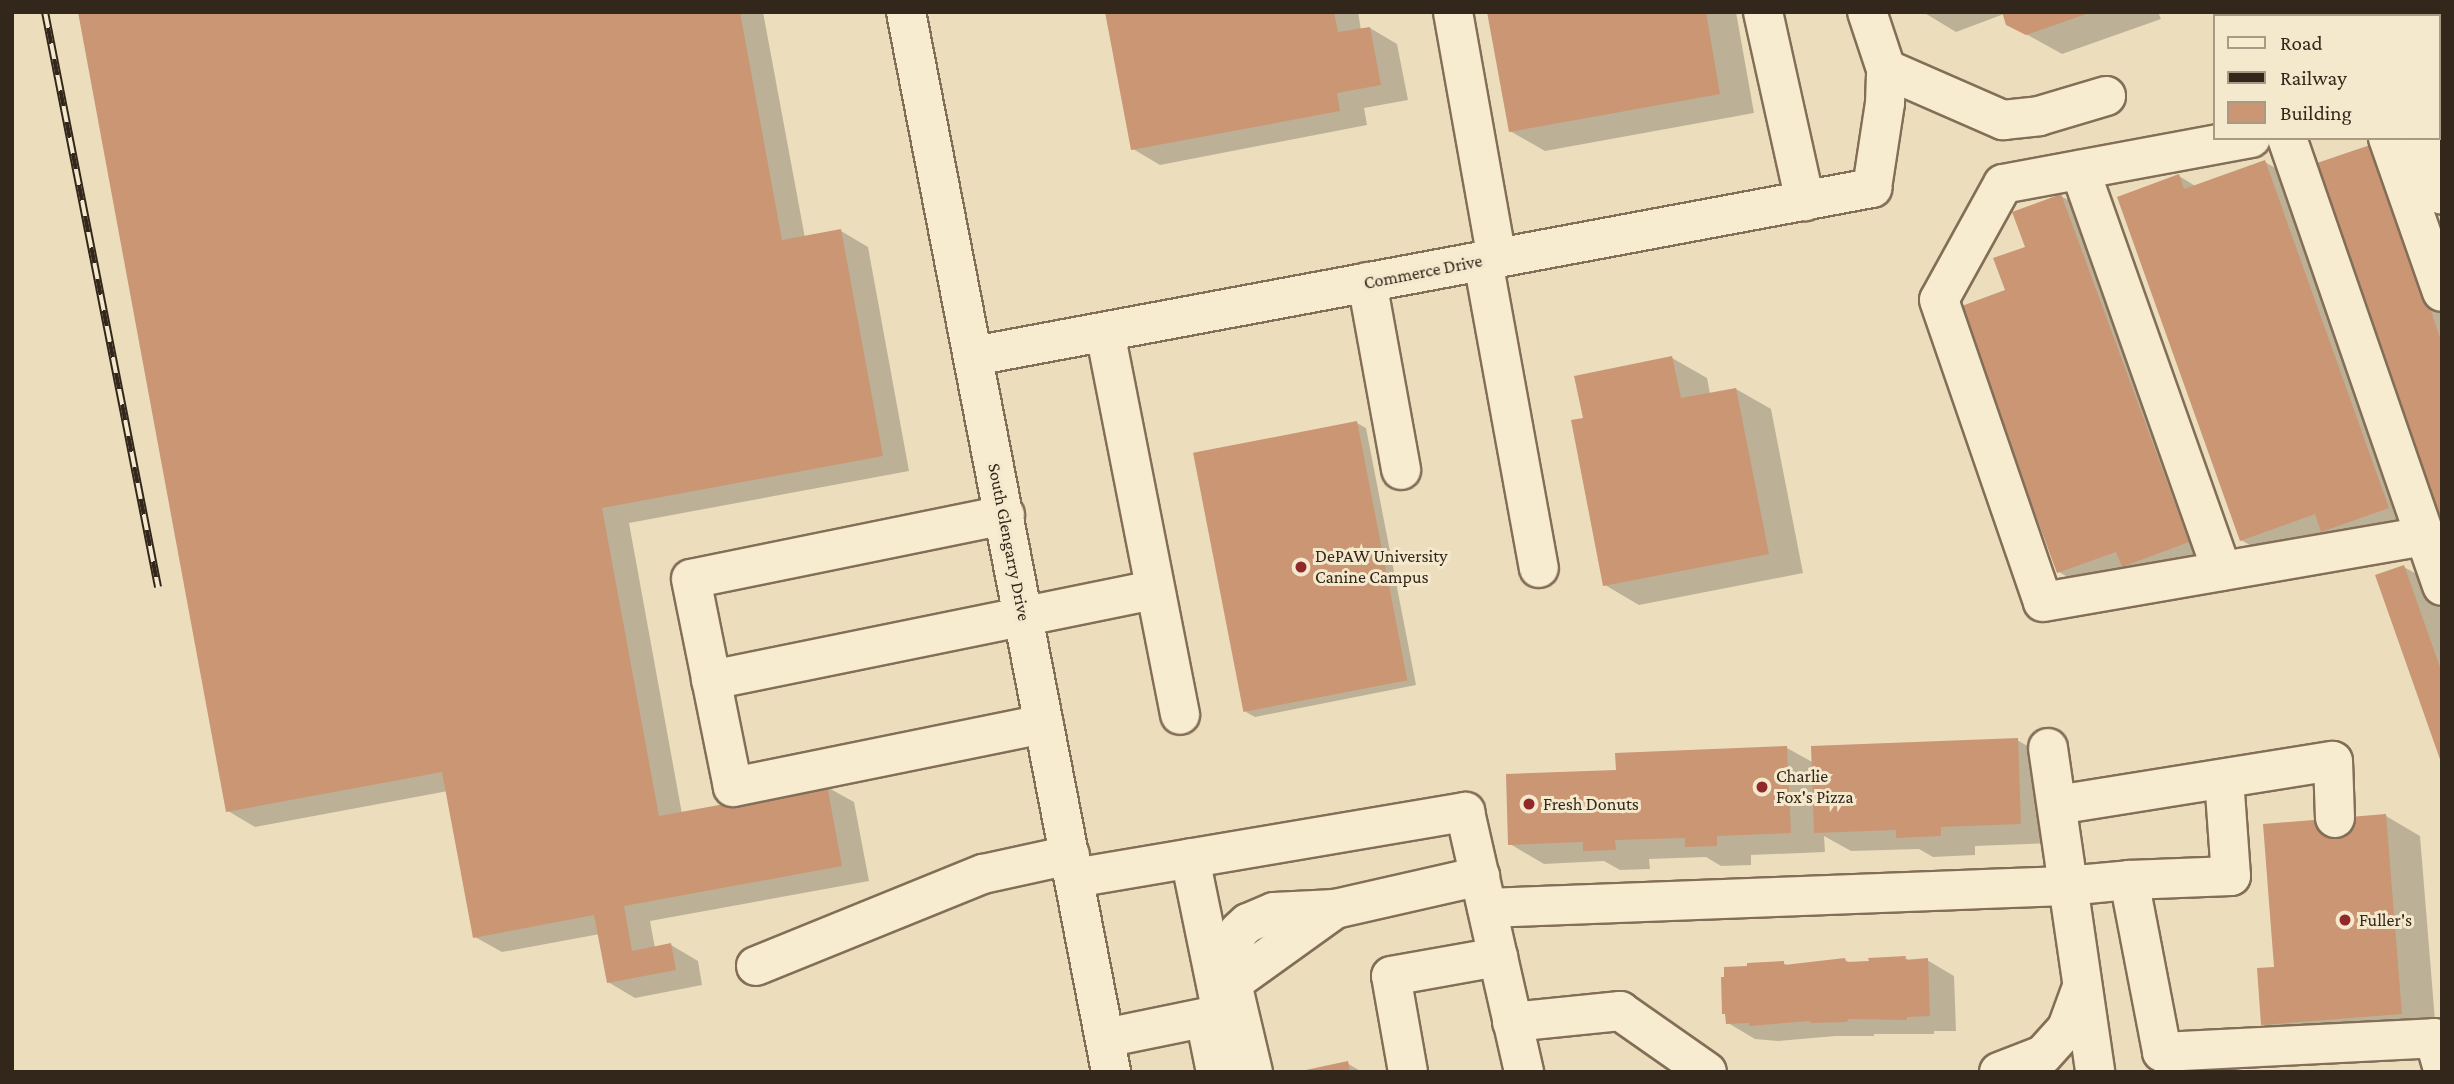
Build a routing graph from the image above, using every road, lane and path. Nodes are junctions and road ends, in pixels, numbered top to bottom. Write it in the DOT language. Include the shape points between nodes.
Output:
graph roads {
  1 [pos="906,12"];
  2 [pos="1453,12"];
  3 [pos="1763,12"];
  4 [pos="1867,12"];
  5 [pos="1886,69"];
  6 [pos="2106,96"];
  7 [pos="2240,140"];
  8 [pos="2288,140"];
  9 [pos="2389,140"];
  10 [pos="2423,140"];
  11 [pos="2080,170"];
  12 [pos="2442,194"];
  13 [pos="1805,201"];
  14 [pos="1490,260"];
  15 [pos="1367,282"];
  16 [pos="2442,292"];
  17 [pos="1105,332"];
  18 [pos="974,356"];
  19 [pos="1401,470"];
  20 [pos="1005,515"];
  21 [pos="2435,559"];
  22 [pos="1539,568"];
  23 [pos="2222,571"];
  24 [pos="1156,590"];
  25 [pos="1023,616"];
  26 [pos="711,680"];
  27 [pos="1180,715"];
  28 [pos="1044,724"];
  29 [pos="2048,748"];
  30 [pos="2224,779"];
  31 [pos="2057,805"];
  32 [pos="2335,818"];
  33 [pos="1190,858"];
  34 [pos="1072,867"];
  35 [pos="2129,880"];
  36 [pos="2066,886"];
  37 [pos="1483,892"];
  38 [pos="1498,957"];
  39 [pos="757,966"];
  40 [pos="2083,985"];
  41 [pos="1205,1018"];
  42 [pos="1513,1022"];
  43 [pos="1108,1055"];
  44 [pos="1660,1055"];
  45 [pos="2442,1066"];
  46 [pos="1216,1072"];
  47 [pos="1253,1072"];
  48 [pos="1408,1072"];
  49 [pos="1524,1072"];
  50 [pos="1707,1072"];
  51 [pos="1999,1072"];
  52 [pos="2095,1072"];
  1 -- 18 [label="street, South Glengarry Drive"];
  2 -- 14 [label="street"];
  3 -- 13 [label="street"];
  4 -- 5 [label="street"];
  5 -- 6 [label="street" via="2003,120 2039,116"];
  5 -- 13 [label="street, Commerce Drive" via="1872,188"];
  7 -- 11 [label="street"];
  8 -- 21 [label="street"];
  9 -- 16 [label="street"];
  10 -- 12 [label="street"];
  11 -- 23 [label="street"];
  11 -- 23 [label="street" via="2003,184 1939,300 2043,603"];
  13 -- 14 [label="street, Commerce Drive"];
  14 -- 15 [label="street, Commerce Drive"];
  14 -- 22 [label="street"];
  15 -- 17 [label="street, Commerce Drive"];
  15 -- 19 [label="street"];
  17 -- 18 [label="street, Commerce Drive"];
  17 -- 24 [label="street"];
  18 -- 20 [label="street, South Glengarry Drive"];
  20 -- 25 [label="street, South Glengarry Drive"];
  20 -- 26 [label="street" via="691,579"];
  21 -- 23 [label="street"];
  24 -- 25 [label="street"];
  24 -- 27 [label="street"];
  25 -- 26 [label="street"];
  25 -- 28 [label="street, South Glengarry Drive"];
  26 -- 28 [label="street" via="733,787"];
  28 -- 34 [label="street, South Glengarry Drive"];
  29 -- 31 [label="street"];
  30 -- 31 [label="street"];
  30 -- 32 [label="street" via="2333,761"];
  30 -- 35 [label="street" via="2231,876"];
  31 -- 36 [label="street"];
  33 -- 34 [label="street"];
  33 -- 37 [label="street" via="1465,812"];
  33 -- 41 [label="street" via="1222,1014"];
  34 -- 39 [label="street" via="983,874"];
  34 -- 43 [label="street, South Glengarry Drive"];
  35 -- 36 [label="street"];
  35 -- 45 [label="street" via="2162,1052 2434,1038"];
  36 -- 37 [label="street"];
  36 -- 40 [label="street"];
  37 -- 38 [label="street"];
  37 -- 47 [label="street" via="1274,912 1248,923 1229,951"];
  38 -- 42 [label="street"];
  38 -- 48 [label="street" via="1391,976"];
  40 -- 51 [label="street" via="2067,1028 2043,1055"];
  40 -- 52 [label="street"];
  41 -- 43 [label="street"];
  41 -- 46 [label="street"];
  42 -- 44 [label="street" via="1620,1011"];
  42 -- 49 [label="street"];
  44 -- 50 [label="street"];
}
